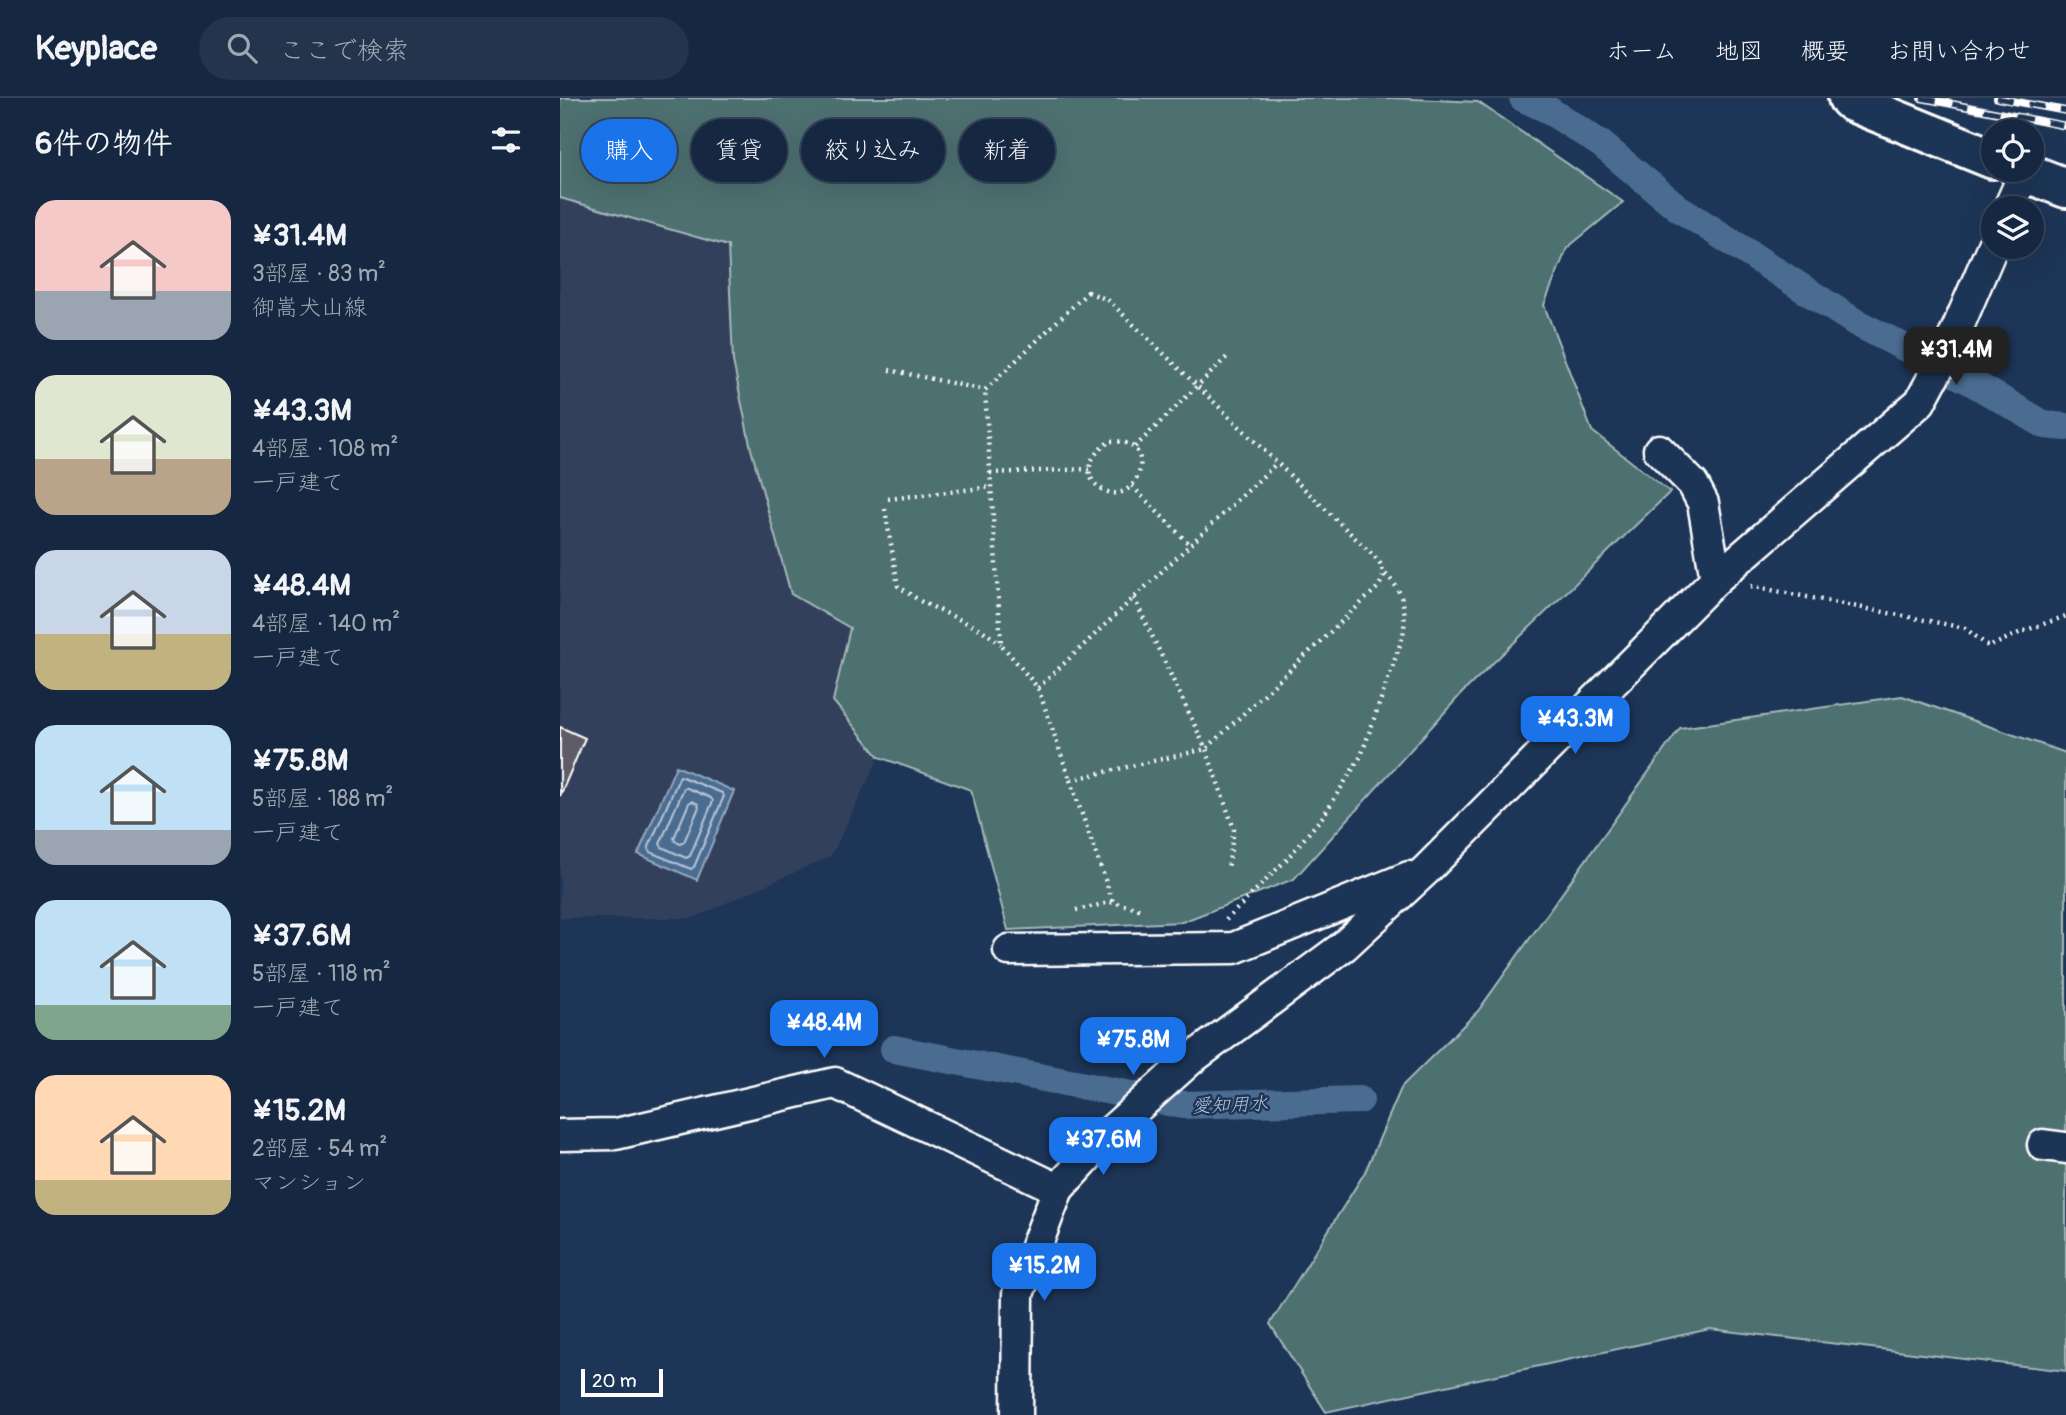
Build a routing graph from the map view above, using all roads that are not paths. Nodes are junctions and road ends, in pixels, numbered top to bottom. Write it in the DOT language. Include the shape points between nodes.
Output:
graph roads {
  1 [pos="1848,98"];
  2 [pos="1981,154"];
  3 [pos="2044,179"];
  4 [pos="2066,188"];
  5 [pos="1987,259"];
  6 [pos="1660,450"];
  7 [pos="1716,579"];
  8 [pos="1426,870"];
  9 [pos="1009,950"];
  10 [pos="560,1135"];
  11 [pos="1058,1189"];
  12 [pos="1017,1415"];
  1 -- 2 [label="main road"];
  3 -- 4 [label="main road"];
  5 -- 7 [label="street" via="1920,402"];
  6 -- 7 [label="street" via="1693,484 1703,503"];
  7 -- 8 [label="street"];
  8 -- 9 [label="street" via="1234,948"];
  8 -- 11 [label="street" via="1344,946 1190,1060 1111,1131"];
  10 -- 11 [label="street" via="616,1134 835,1083"];
  11 -- 12 [label="street" via="1018,1294"];
}
